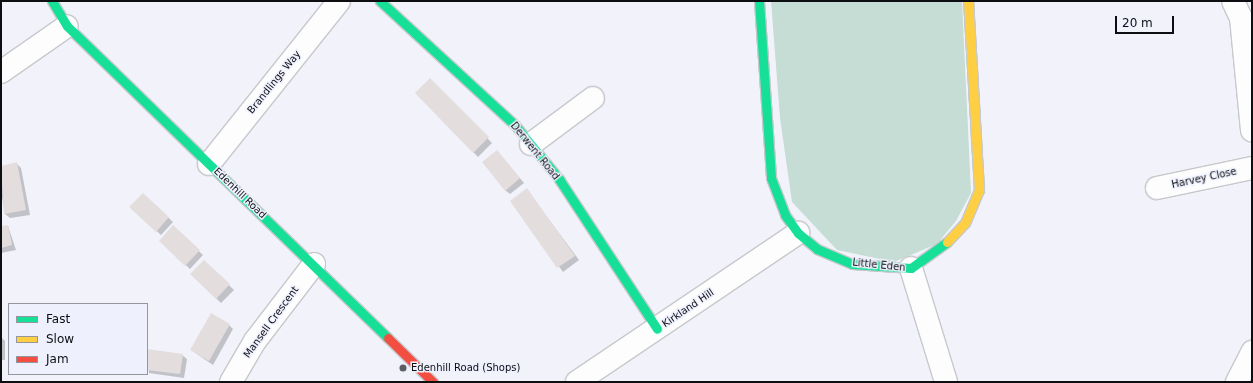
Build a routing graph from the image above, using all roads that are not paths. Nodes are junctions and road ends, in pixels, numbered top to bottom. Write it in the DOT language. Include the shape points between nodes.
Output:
graph roads {
  1 [pos="52,1"];
  2 [pos="339,1"];
  3 [pos="380,1"];
  4 [pos="759,1"];
  5 [pos="968,1"];
  6 [pos="1233,1"];
  7 [pos="67,26"];
  8 [pos="1,72"];
  9 [pos="593,98"];
  10 [pos="1252,130"];
  11 [pos="531,144"];
  12 [pos="209,164"];
  13 [pos="1252,168"];
  14 [pos="1157,188"];
  15 [pos="798,233"];
  16 [pos="314,264"];
  17 [pos="910,268"];
  18 [pos="657,329"];
  19 [pos="1252,352"];
  20 [pos="231,382"];
  21 [pos="432,382"];
  22 [pos="577,382"];
  23 [pos="946,382"];
  24 [pos="1237,382"];
  1 -- 7 [label="street, Edenhill Road"];
  2 -- 12 [label="street, Brandlings Way"];
  3 -- 11 [label="street, Derwent Road" via="515,125"];
  4 -- 15 [label="street, Little Eden" via="771,178 785,215"];
  5 -- 17 [label="street, Little Eden" via="979,190 965,223 941,249"];
  6 -- 10 [label="street" via="1241,18"];
  7 -- 8 [label="street"];
  7 -- 12 [label="street, Edenhill Road"];
  9 -- 11 [label="street"];
  11 -- 18 [label="street, Derwent Road" via="559,179"];
  12 -- 16 [label="street, Edenhill Road"];
  13 -- 14 [label="street, Harvey Close"];
  15 -- 17 [label="street, Little Eden" via="817,249 852,264"];
  15 -- 18 [label="street, Kirkland Hill"];
  16 -- 20 [label="street, Mansell Crescent" via="255,341"];
  16 -- 21 [label="street, Edenhill Road"];
  17 -- 23 [label="street"];
  18 -- 22 [label="street, Kirkland Hill"];
  19 -- 24 [label="street"];
}
